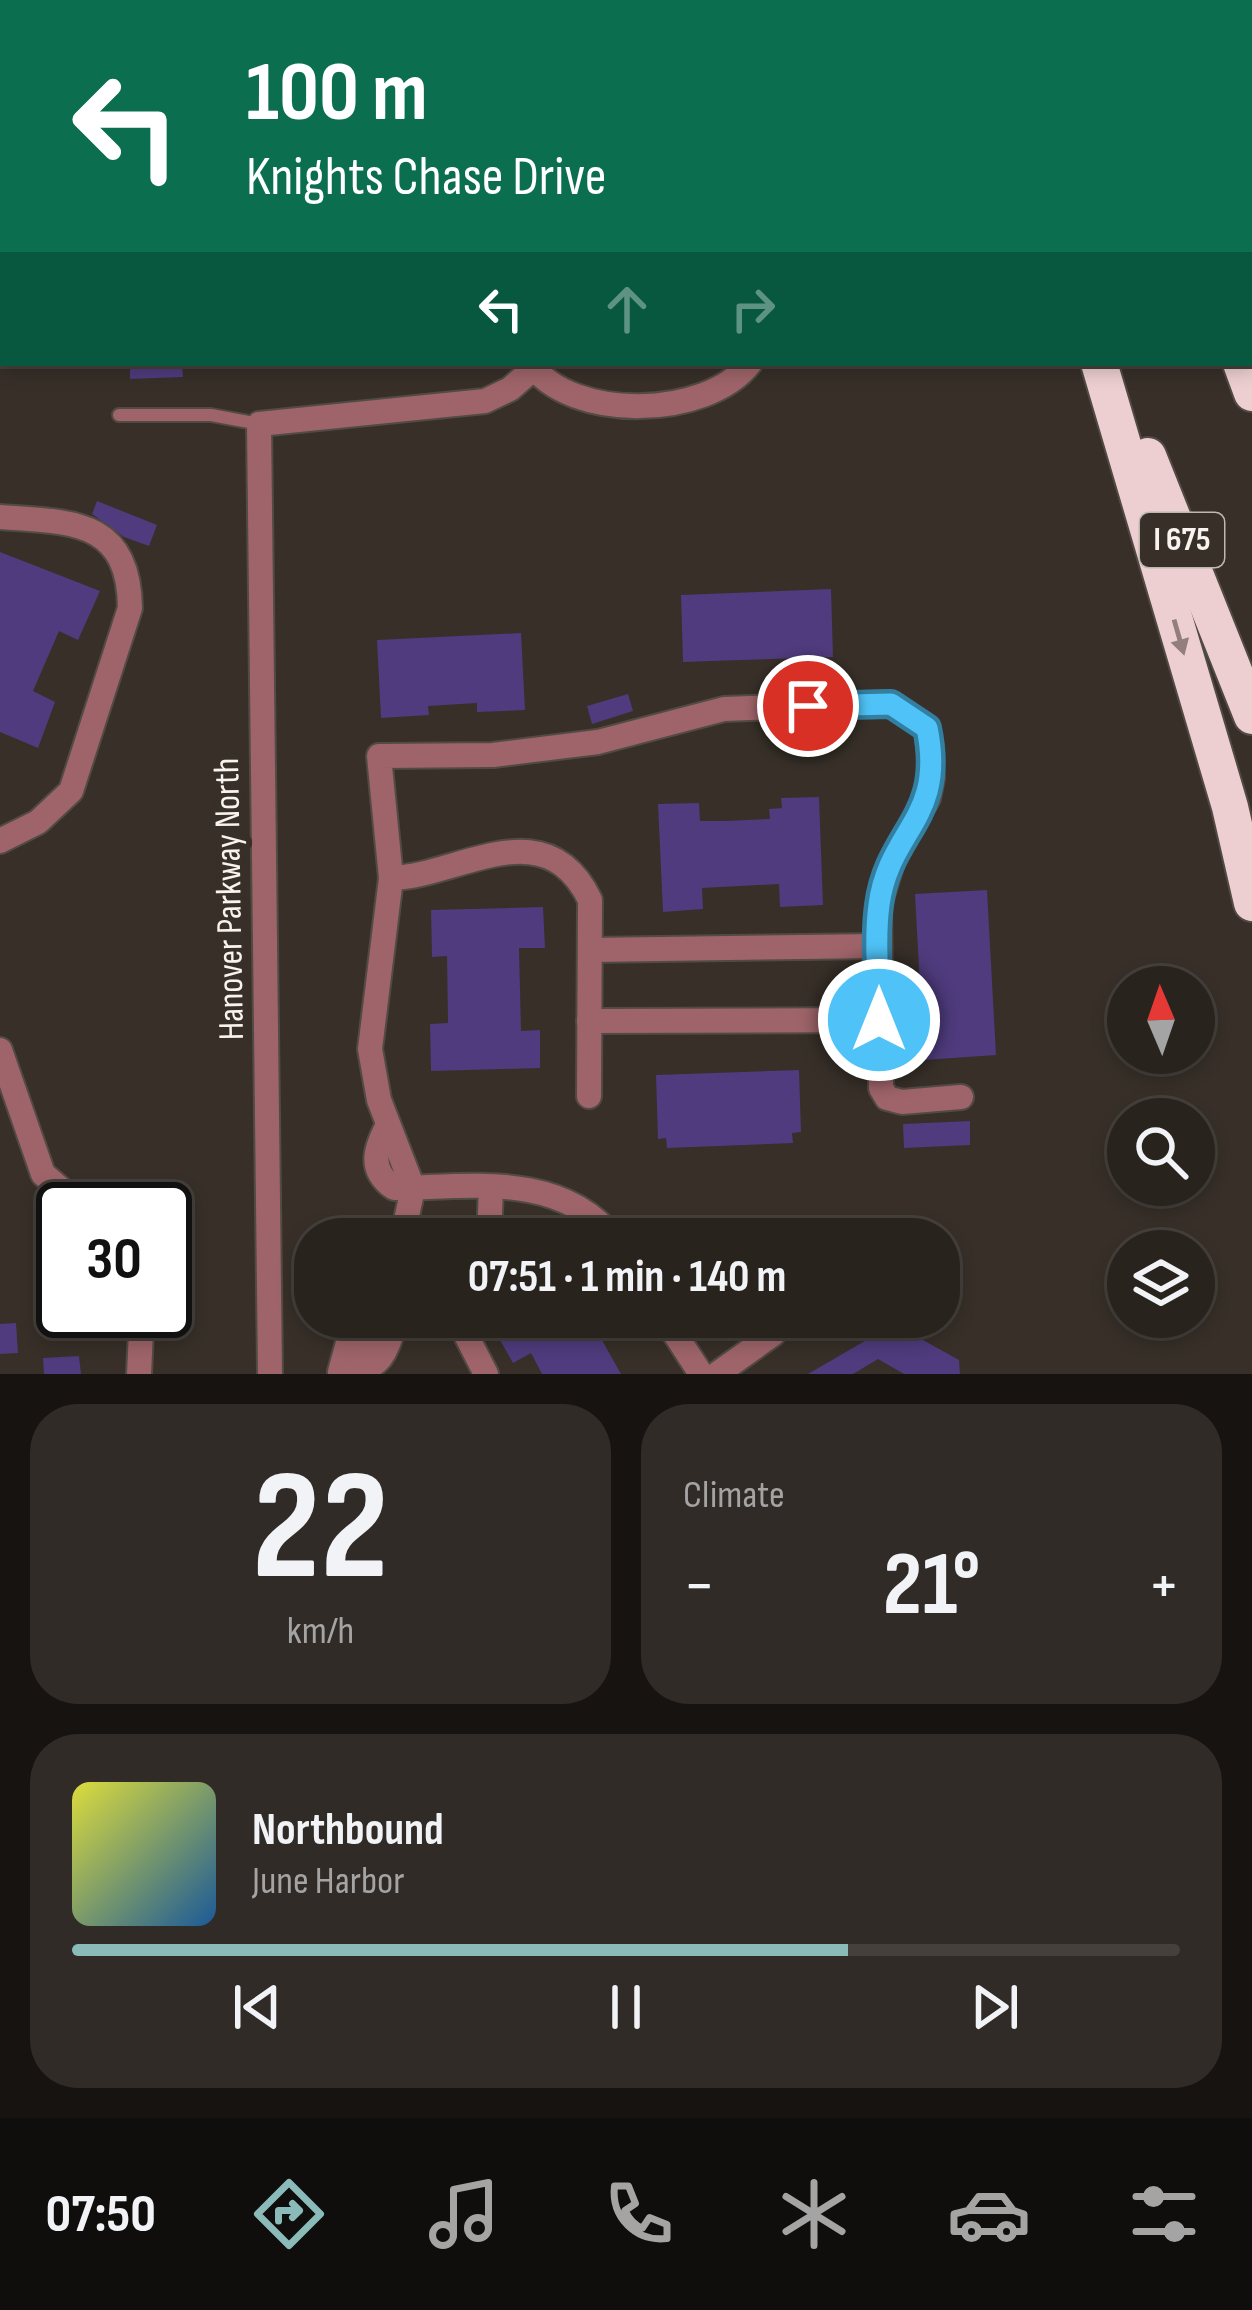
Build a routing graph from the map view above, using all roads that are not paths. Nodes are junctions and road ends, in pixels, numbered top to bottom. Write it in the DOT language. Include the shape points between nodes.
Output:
graph roads {
  1 [pos="531,366"];
  2 [pos="747,366"];
  3 [pos="1100,366"];
  4 [pos="1112,366"];
  5 [pos="119,415"];
  6 [pos="259,424"];
  7 [pos="0,517"];
  8 [pos="1252,716"];
  9 [pos="0,841"];
  10 [pos="391,878"];
  11 [pos="1252,903"];
  12 [pos="879,946"];
  13 [pos="590,950"];
  14 [pos="879,1020"];
  15 [pos="589,1021"];
  16 [pos="0,1050"];
  17 [pos="589,1096"];
  18 [pos="962,1097"];
  19 [pos="53,1182"];
  20 [pos="491,1186"];
  21 [pos="413,1187"];
  22 [pos="406,1218"];
  23 [pos="490,1218"];
  24 [pos="588,1218"];
  25 [pos="141,1338"];
  26 [pos="370,1338"];
  27 [pos="467,1338"];
  28 [pos="678,1338"];
  29 [pos="766,1338"];
  30 [pos="139,1374"];
  31 [pos="270,1374"];
  32 [pos="344,1374"];
  33 [pos="485,1374"];
  34 [pos="701,1374"];
  35 [pos="717,1374"];
  1 -- 2 [label="street" via="551,385 614,406 698,398"];
  1 -- 6 [label="street" via="510,389 485,400"];
  3 -- 11 [label="highway, one-way"];
  4 -- 8 [label="highway, I 675"];
  5 -- 6 [label="lane"];
  6 -- 31 [label="street, Hanover Parkway North"];
  7 -- 9 [label="street" via="87,528 121,553 130,586 130,608 70,791 38,822"];
  10 -- 12 [label="street" via="380,756 493,755 598,742 724,709 891,704 927,728 932,778 921,815 894,856 879,905"];
  10 -- 13 [label="street" via="501,850 558,863 580,879 590,900"];
  10 -- 21 [label="street" via="370,1049"];
  12 -- 13 [label="street"];
  12 -- 14 [label="street"];
  13 -- 15 [label="street"];
  14 -- 15 [label="street"];
  14 -- 18 [label="street" via="887,1098"];
  15 -- 17 [label="street"];
  16 -- 19 [label="street"];
  20 -- 21 [label="street"];
  20 -- 23 [label="street"];
  20 -- 24 [label="street" via="538,1190"];
  21 -- 22 [label="street"];
  25 -- 30 [label="street"];
  26 -- 32 [label="street"];
  27 -- 33 [label="street"];
  28 -- 34 [label="street"];
  29 -- 35 [label="street"];
}
